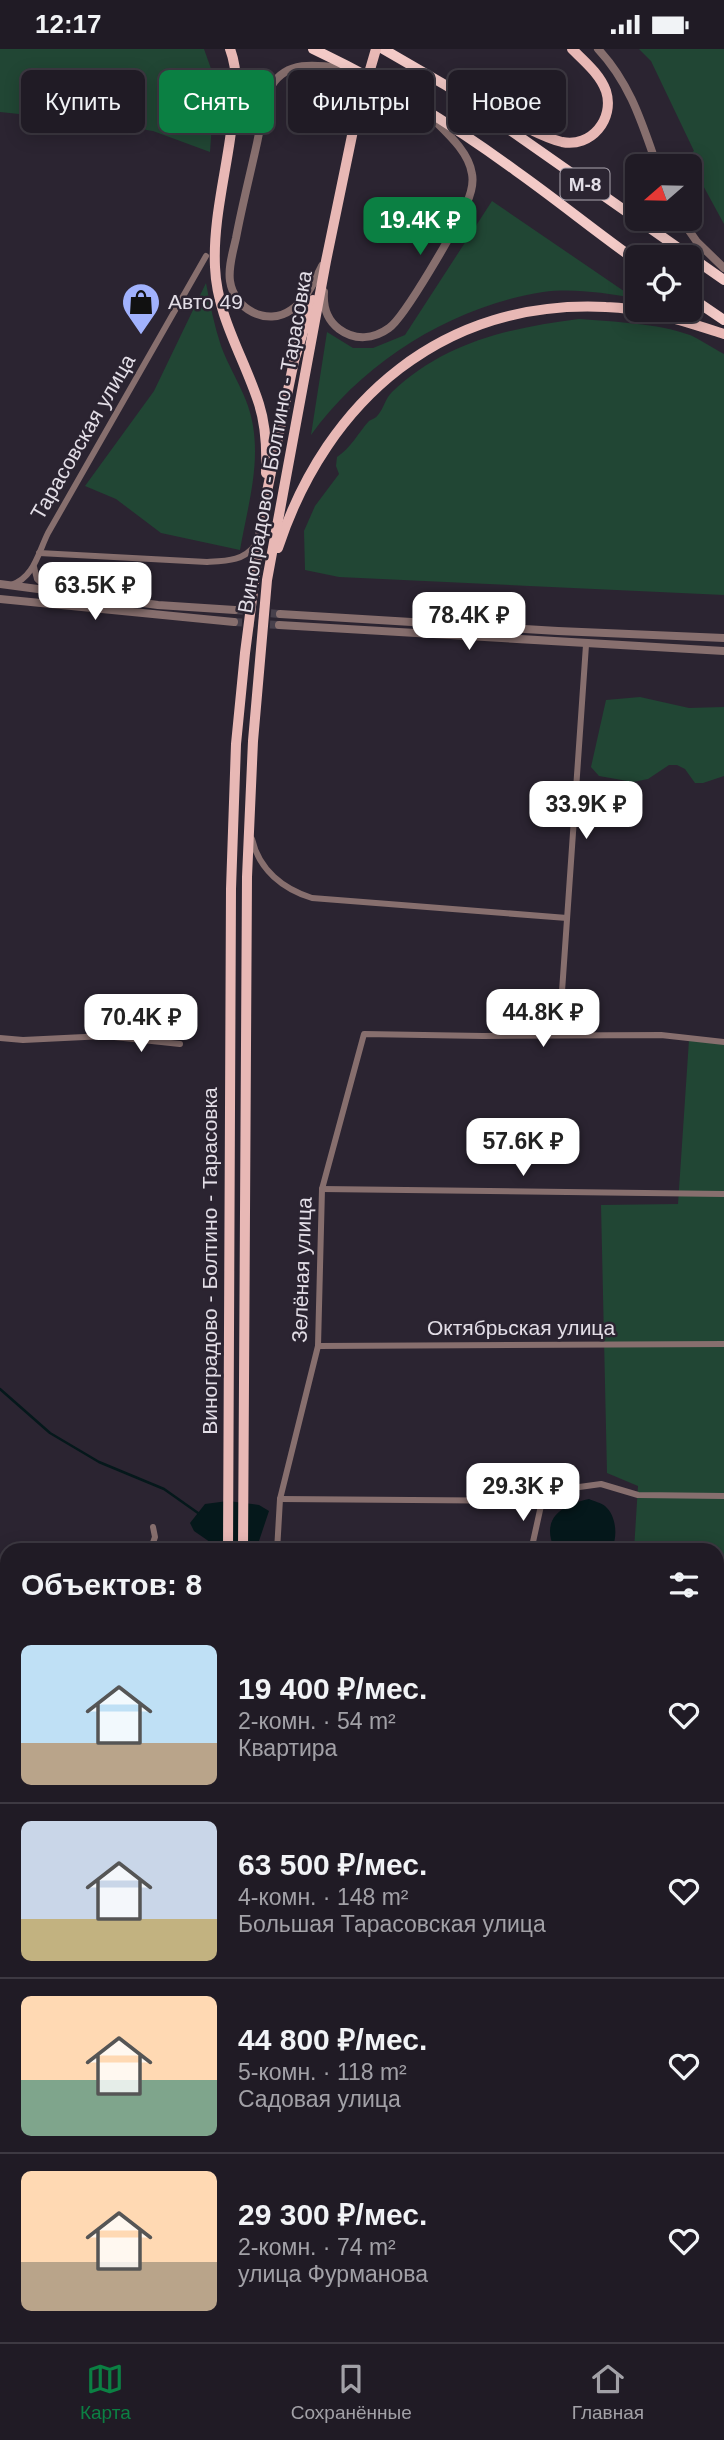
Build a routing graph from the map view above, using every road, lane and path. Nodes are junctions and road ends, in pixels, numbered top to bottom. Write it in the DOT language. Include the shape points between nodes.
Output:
graph roads {
  1 [pos="230,49"];
  2 [pos="313,49"];
  3 [pos="376,49"];
  4 [pos="383,49"];
  5 [pos="572,49"];
  6 [pos="598,49"];
  7 [pos="290,70"];
  8 [pos="358,70"];
  9 [pos="288,71"];
  10 [pos="447,86"];
  11 [pos="434,116"];
  12 [pos="434,120"];
  13 [pos="653,154"];
  14 [pos="690,231"];
  15 [pos="625,252"];
  16 [pos="206,256"];
  17 [pos="326,261"];
  18 [pos="724,268"];
  19 [pos="724,280"];
  20 [pos="702,305"];
  21 [pos="724,320"];
  22 [pos="724,334"];
  23 [pos="264,506"];
  24 [pos="260,536"];
  25 [pos="39,553"];
  26 [pos="34,564"];
  27 [pos="267,580"];
  28 [pos="4,585"];
  29 [pos="50,590"];
  30 [pos="0,599"];
  31 [pos="235,610"];
  32 [pos="280,614"];
  33 [pos="234,622"];
  34 [pos="279,625"];
  35 [pos="724,638"];
  36 [pos="586,645"];
  37 [pos="724,651"];
  38 [pos="248,818"];
  39 [pos="567,918"];
  40 [pos="559,1035"];
  41 [pos="0,1038"];
  42 [pos="724,1042"];
  43 [pos="180,1044"];
  44 [pos="322,1189"];
  45 [pos="724,1194"];
  46 [pos="724,1344"];
  47 [pos="318,1346"];
  48 [pos="724,1496"];
  49 [pos="280,1499"];
  50 [pos="542,1501"];
  51 [pos="153,1527"];
  52 [pos="153,1543"];
  53 [pos="228,1543"];
  54 [pos="243,1543"];
  55 [pos="277,1543"];
  56 [pos="533,1543"];
  1 -- 23 [label="main road" via="236,75 235,103 216,229 215,267 230,337 265,426"];
  2 -- 8 [label="highway, М-8"];
  3 -- 17 [label="main road, bridge" via="355,121"];
  4 -- 10 [label="highway, М-8"];
  5 -- 10 [label="main road" via="597,75 608,101 605,120 578,141 550,138"];
  6 -- 13 [label="street" via="628,89"];
  7 -- 8 [label="street" via="299,66"];
  9 -- 17 [label="street" via="272,85 237,232 230,270 232,290 243,307 254,313 282,315 309,291"];
  10 -- 19 [label="highway, М-8"];
  11 -- 15 [label="highway, М-8"];
  12 -- 17 [label="street" via="464,154 472,182 466,207 399,319 368,337 352,336 338,328 324,306"];
  14 -- 18 [label="street"];
  16 -- 25 [label="street, Тарасовская улица"];
  17 -- 23 [label="main road, Виноградово - Болтино - Тарасовка" via="294,361"];
  17 -- 27 [label="main road, Виноградово - Болтино - Тарасовка"];
  20 -- 21 [label="highway"];
  22 -- 27 [label="main road" via="654,313 560,307 509,315 447,338 397,370 360,402 328,440 300,491"];
  23 -- 24 [label="main road, Виноградово - Болтино - Тарасовка"];
  24 -- 25 [label="street" via="245,557 231,561"];
  24 -- 53 [label="main road, Виноградово - Болтино - Тарасовка" via="235,769"];
  25 -- 26 [label="street, Тарасовская улица"];
  26 -- 28 [label="street" via="25,578"];
  26 -- 29 [label="street" via="37,579"];
  27 -- 38 [label="main road, Виноградово - Болтино - Тарасовка"];
  28 -- 29 [label="street"];
  29 -- 31 [label="street"];
  30 -- 33 [label="street"];
  32 -- 35 [label="street"];
  34 -- 36 [label="street"];
  36 -- 37 [label="street"];
  36 -- 39 [label="street"];
  38 -- 39 [label="street" via="260,861 273,878 312,898"];
  38 -- 54 [label="main road, Виноградово - Болтино - Тарасовка"];
  39 -- 40 [label="street"];
  40 -- 42 [label="street" via="661,1035"];
  40 -- 44 [label="street, Зелёная улица" via="364,1034"];
  41 -- 43 [label="street" via="106,1036"];
  44 -- 45 [label="street"];
  44 -- 47 [label="street, Зелёная улица"];
  46 -- 47 [label="street, Октябрьская улица"];
  47 -- 49 [label="street, Зелёная улица"];
  48 -- 50 [label="street" via="638,1495 601,1484"];
  49 -- 50 [label="street"];
  49 -- 55 [label="street, Зелёная улица"];
  50 -- 56 [label="street"];
  51 -- 52 [label="street"];
}
